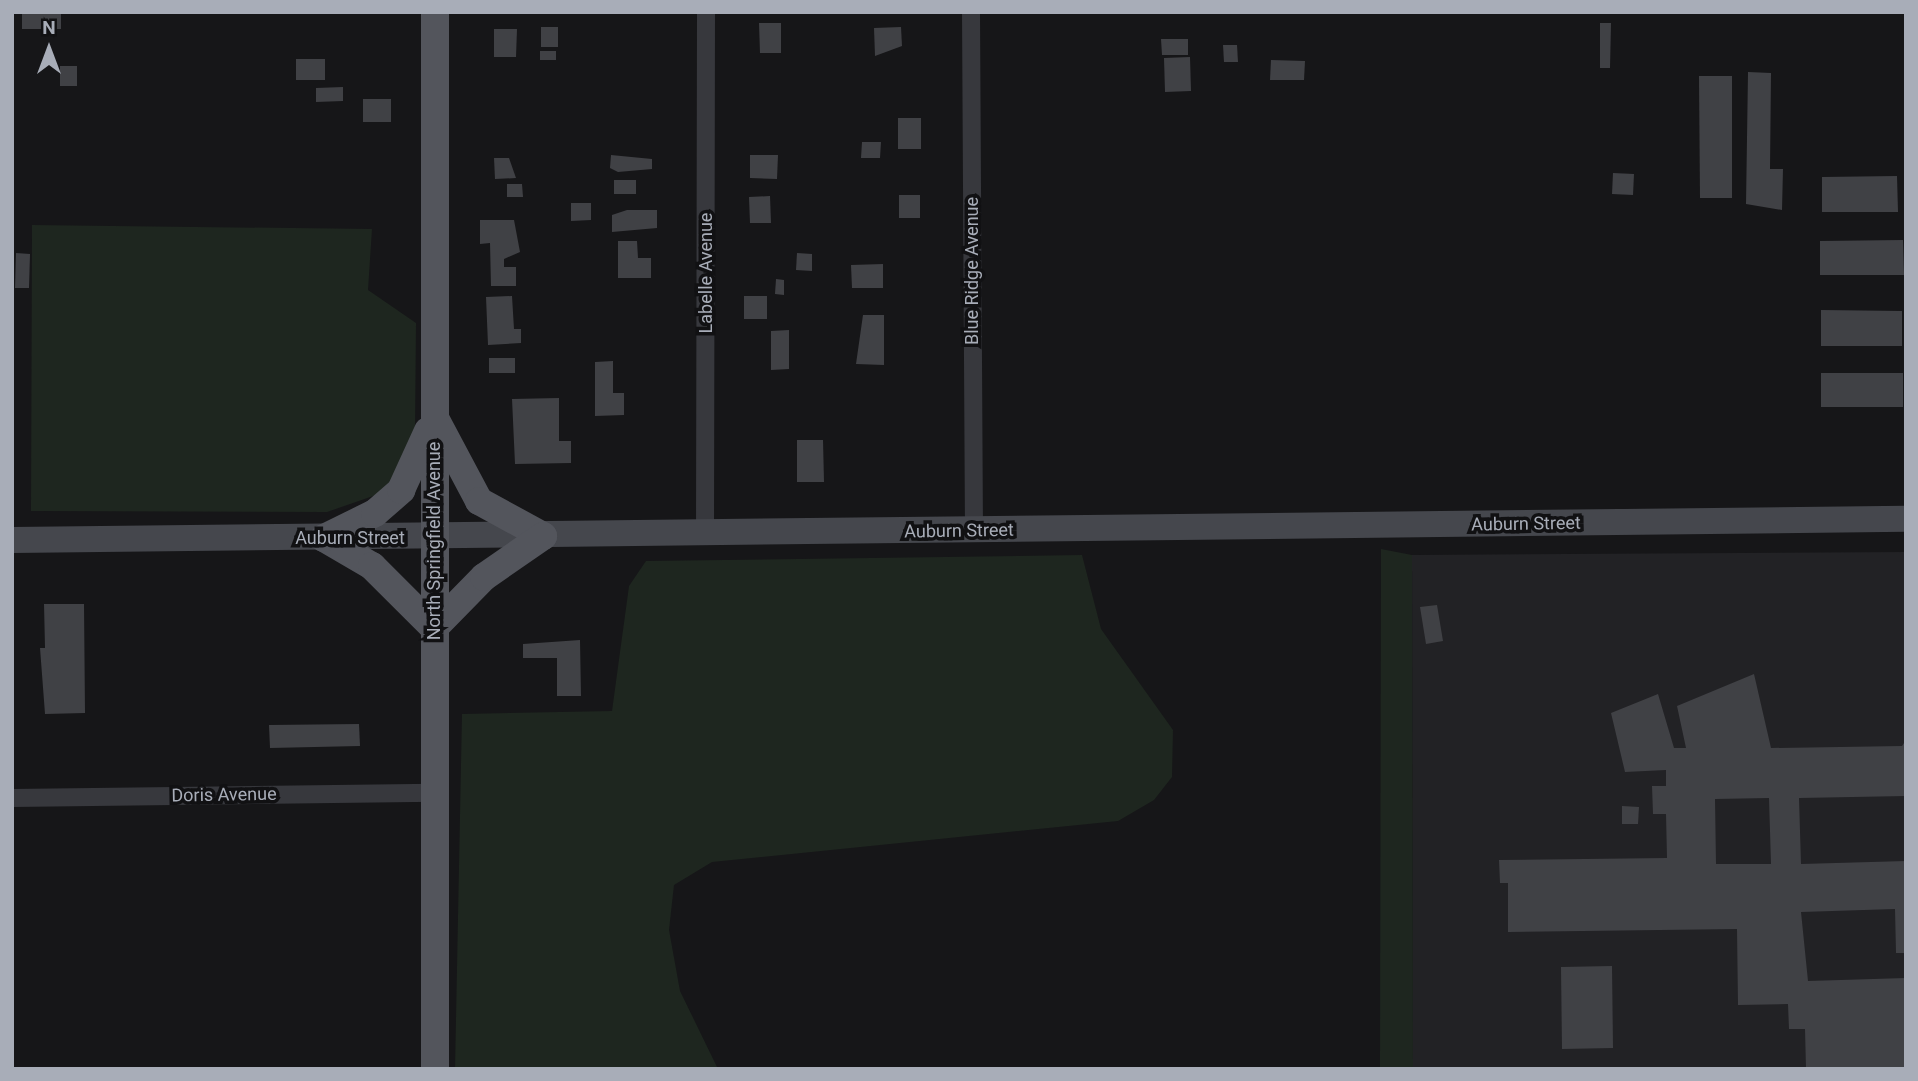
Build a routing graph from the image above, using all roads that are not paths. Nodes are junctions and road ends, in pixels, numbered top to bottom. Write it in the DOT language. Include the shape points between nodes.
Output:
graph roads {
  1 [pos="435,12"];
  2 [pos="706,12"];
  3 [pos="971,12"];
  4 [pos="434,415"];
  5 [pos="1906,519"];
  6 [pos="974,530"];
  7 [pos="705,535"];
  8 [pos="543,536"];
  9 [pos="432,537"];
  10 [pos="324,538"];
  11 [pos="12,540"];
  12 [pos="433,628"];
  13 [pos="435,793"];
  14 [pos="12,798"];
  15 [pos="435,1069"];
  1 -- 4 [label="main road, North Springfield Avenue"];
  2 -- 7 [label="street, Labelle Avenue"];
  3 -- 6 [label="street, Blue Ridge Avenue"];
  4 -- 8 [label="main road" via="479,501"];
  4 -- 9 [label="main road, North Springfield Avenue"];
  4 -- 10 [label="main road" via="401,490 375,513"];
  5 -- 6 [label="main road, Auburn Street"];
  6 -- 7 [label="main road, Auburn Street"];
  7 -- 8 [label="main road, Auburn Street"];
  8 -- 9 [label="main road, Auburn Street"];
  8 -- 12 [label="main road" via="484,577"];
  9 -- 10 [label="main road, Auburn Street"];
  9 -- 12 [label="main road, North Springfield Avenue"];
  10 -- 11 [label="main road, Auburn Street"];
  10 -- 12 [label="main road" via="372,566"];
  12 -- 13 [label="main road, North Springfield Avenue"];
  13 -- 14 [label="street, Doris Avenue"];
  13 -- 15 [label="main road, North Springfield Avenue"];
}
